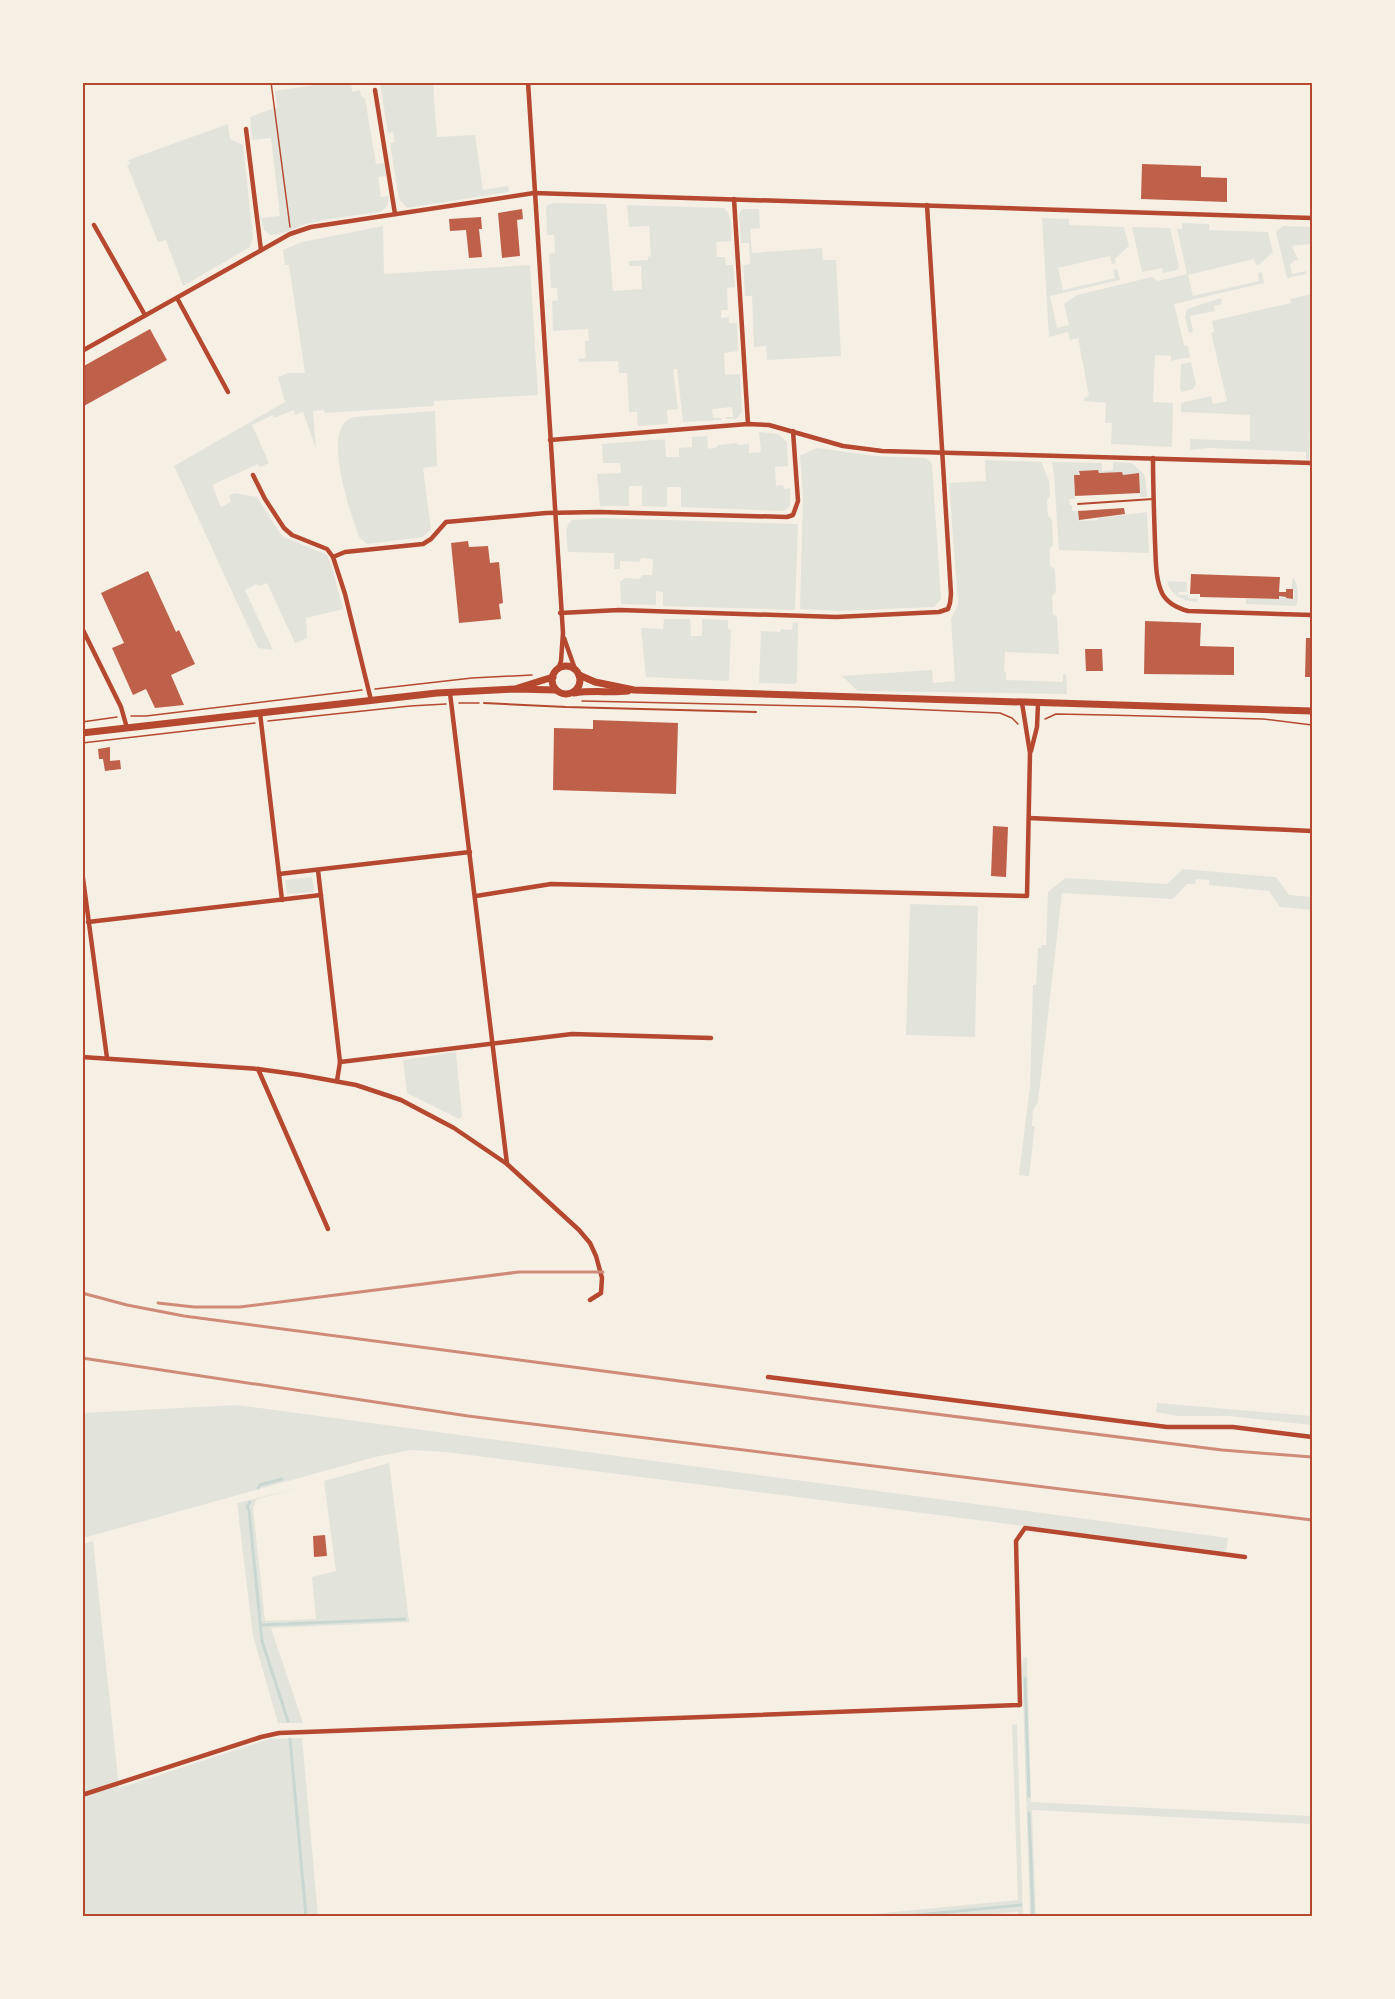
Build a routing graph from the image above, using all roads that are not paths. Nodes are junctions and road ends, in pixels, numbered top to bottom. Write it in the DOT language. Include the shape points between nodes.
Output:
graph roads {
  1 [pos="528,82"];
  2 [pos="375,90"];
  3 [pos="246,129"];
  4 [pos="534,193"];
  5 [pos="734,199"];
  6 [pos="927,205"];
  7 [pos="395,214"];
  8 [pos="1312,218"];
  9 [pos="94,225"];
  10 [pos="261,250"];
  11 [pos="177,298"];
  12 [pos="145,315"];
  13 [pos="82,351"];
  14 [pos="228,392"];
  15 [pos="748,424"];
  16 [pos="793,431"];
  17 [pos="550,440"];
  18 [pos="941,452"];
  19 [pos="1153,458"];
  20 [pos="1312,463"];
  21 [pos="253,475"];
  22 [pos="1153,499"];
  23 [pos="1078,504"];
  24 [pos="555,513"];
  25 [pos="333,557"];
  26 [pos="561,613"];
  27 [pos="1312,615"];
  28 [pos="82,628"];
  29 [pos="563,633"];
  30 [pos="558,669"];
  31 [pos="577,672"];
  32 [pos="553,677"];
  33 [pos="515,688"];
  34 [pos="556,690"];
  35 [pos="634,690"];
  36 [pos="450,693"];
  37 [pos="574,697"];
  38 [pos="371,700"];
  39 [pos="484,703"];
  40 [pos="1023,703"];
  41 [pos="1038,704"];
  42 [pos="1312,711"];
  43 [pos="756,712"];
  44 [pos="260,713"];
  45 [pos="128,728"];
  46 [pos="82,733"];
  47 [pos="1030,753"];
  48 [pos="1029,818"];
  49 [pos="1312,831"];
  50 [pos="470,852"];
  51 [pos="318,870"];
  52 [pos="82,871"];
  53 [pos="279,874"];
  54 [pos="321,896"];
  55 [pos="476,896"];
  56 [pos="282,900"];
  57 [pos="88,922"];
  58 [pos="711,1038"];
  59 [pos="493,1042"];
  60 [pos="82,1057"];
  61 [pos="107,1058"];
  62 [pos="340,1062"];
  63 [pos="258,1069"];
  64 [pos="337,1081"];
  65 [pos="507,1164"];
  66 [pos="328,1229"];
  67 [pos="590,1300"];
  68 [pos="768,1377"];
  69 [pos="1312,1437"];
  70 [pos="1245,1557"];
  71 [pos="82,1795"];
  1 -- 4 [label="street"];
  2 -- 7 [label="street"];
  3 -- 10 [label="street"];
  4 -- 5 [label="street"];
  4 -- 7 [label="street"];
  4 -- 17 [label="street"];
  5 -- 6 [label="street"];
  5 -- 15 [label="street"];
  6 -- 8 [label="street"];
  6 -- 18 [label="street"];
  7 -- 10 [label="street" via="311,226"];
  9 -- 12 [label="street"];
  10 -- 11 [label="street"];
  11 -- 12 [label="street"];
  11 -- 14 [label="street"];
  12 -- 13 [label="street"];
  15 -- 16 [label="street"];
  15 -- 17 [label="street"];
  16 -- 18 [label="street" via="858,448"];
  16 -- 24 [label="street" via="798,501 793,515 788,517"];
  17 -- 24 [label="street"];
  18 -- 19 [label="street"];
  18 -- 26 [label="street" via="951,598 944,611 836,617 619,610"];
  19 -- 20 [label="street"];
  19 -- 22 [label="street"];
  21 -- 25 [label="street" via="288,532 327,549"];
  22 -- 23 [label="lane"];
  22 -- 27 [label="street" via="1158,579 1169,602 1188,611"];
  24 -- 25 [label="street" via="451,521 442,524 423,544 345,552"];
  24 -- 26 [label="street"];
  25 -- 38 [label="street"];
  26 -- 29 [label="street"];
  28 -- 45 [label="street"];
  29 -- 30 [label="street"];
  29 -- 31 [label="street"];
  30 -- 31 [label="main road" via="568,666"];
  30 -- 32 [label="main road"];
  31 -- 35 [label="main road" via="595,682"];
  31 -- 37 [label="main road" via="580,685"];
  32 -- 33 [label="main road"];
  32 -- 34 [label="main road"];
  33 -- 34 [label="main road"];
  33 -- 36 [label="main road"];
  34 -- 37 [label="main road"];
  35 -- 37 [label="main road" via="583,691"];
  35 -- 40 [label="main road"];
  36 -- 38 [label="main road"];
  36 -- 50 [label="street"];
  38 -- 44 [label="main road"];
  39 -- 43 [label="lane"];
  40 -- 41 [label="main road"];
  40 -- 47 [label="street"];
  41 -- 42 [label="main road"];
  41 -- 47 [label="street"];
  44 -- 45 [label="main road"];
  44 -- 53 [label="street"];
  45 -- 46 [label="main road"];
  47 -- 48 [label="street"];
  48 -- 49 [label="street"];
  48 -- 55 [label="street" via="1027,896 551,884"];
  50 -- 51 [label="street"];
  50 -- 55 [label="street"];
  51 -- 53 [label="street"];
  51 -- 54 [label="street"];
  52 -- 57 [label="street"];
  53 -- 56 [label="street"];
  54 -- 56 [label="street"];
  54 -- 62 [label="street"];
  55 -- 59 [label="street"];
  56 -- 57 [label="street"];
  57 -- 61 [label="street"];
  58 -- 59 [label="street" via="572,1034"];
  59 -- 62 [label="street"];
  59 -- 65 [label="street"];
  60 -- 61 [label="street"];
  61 -- 63 [label="street"];
  62 -- 64 [label="street"];
  63 -- 64 [label="street"];
  63 -- 66 [label="street"];
  64 -- 65 [label="street" via="401,1100 454,1128"];
  65 -- 67 [label="street" via="590,1243 603,1282 601,1293"];
  68 -- 69 [label="street" via="1167,1427 1233,1427"];
  70 -- 71 [label="street" via="1025,1528 1016,1541 1020,1705 279,1733"];
}
